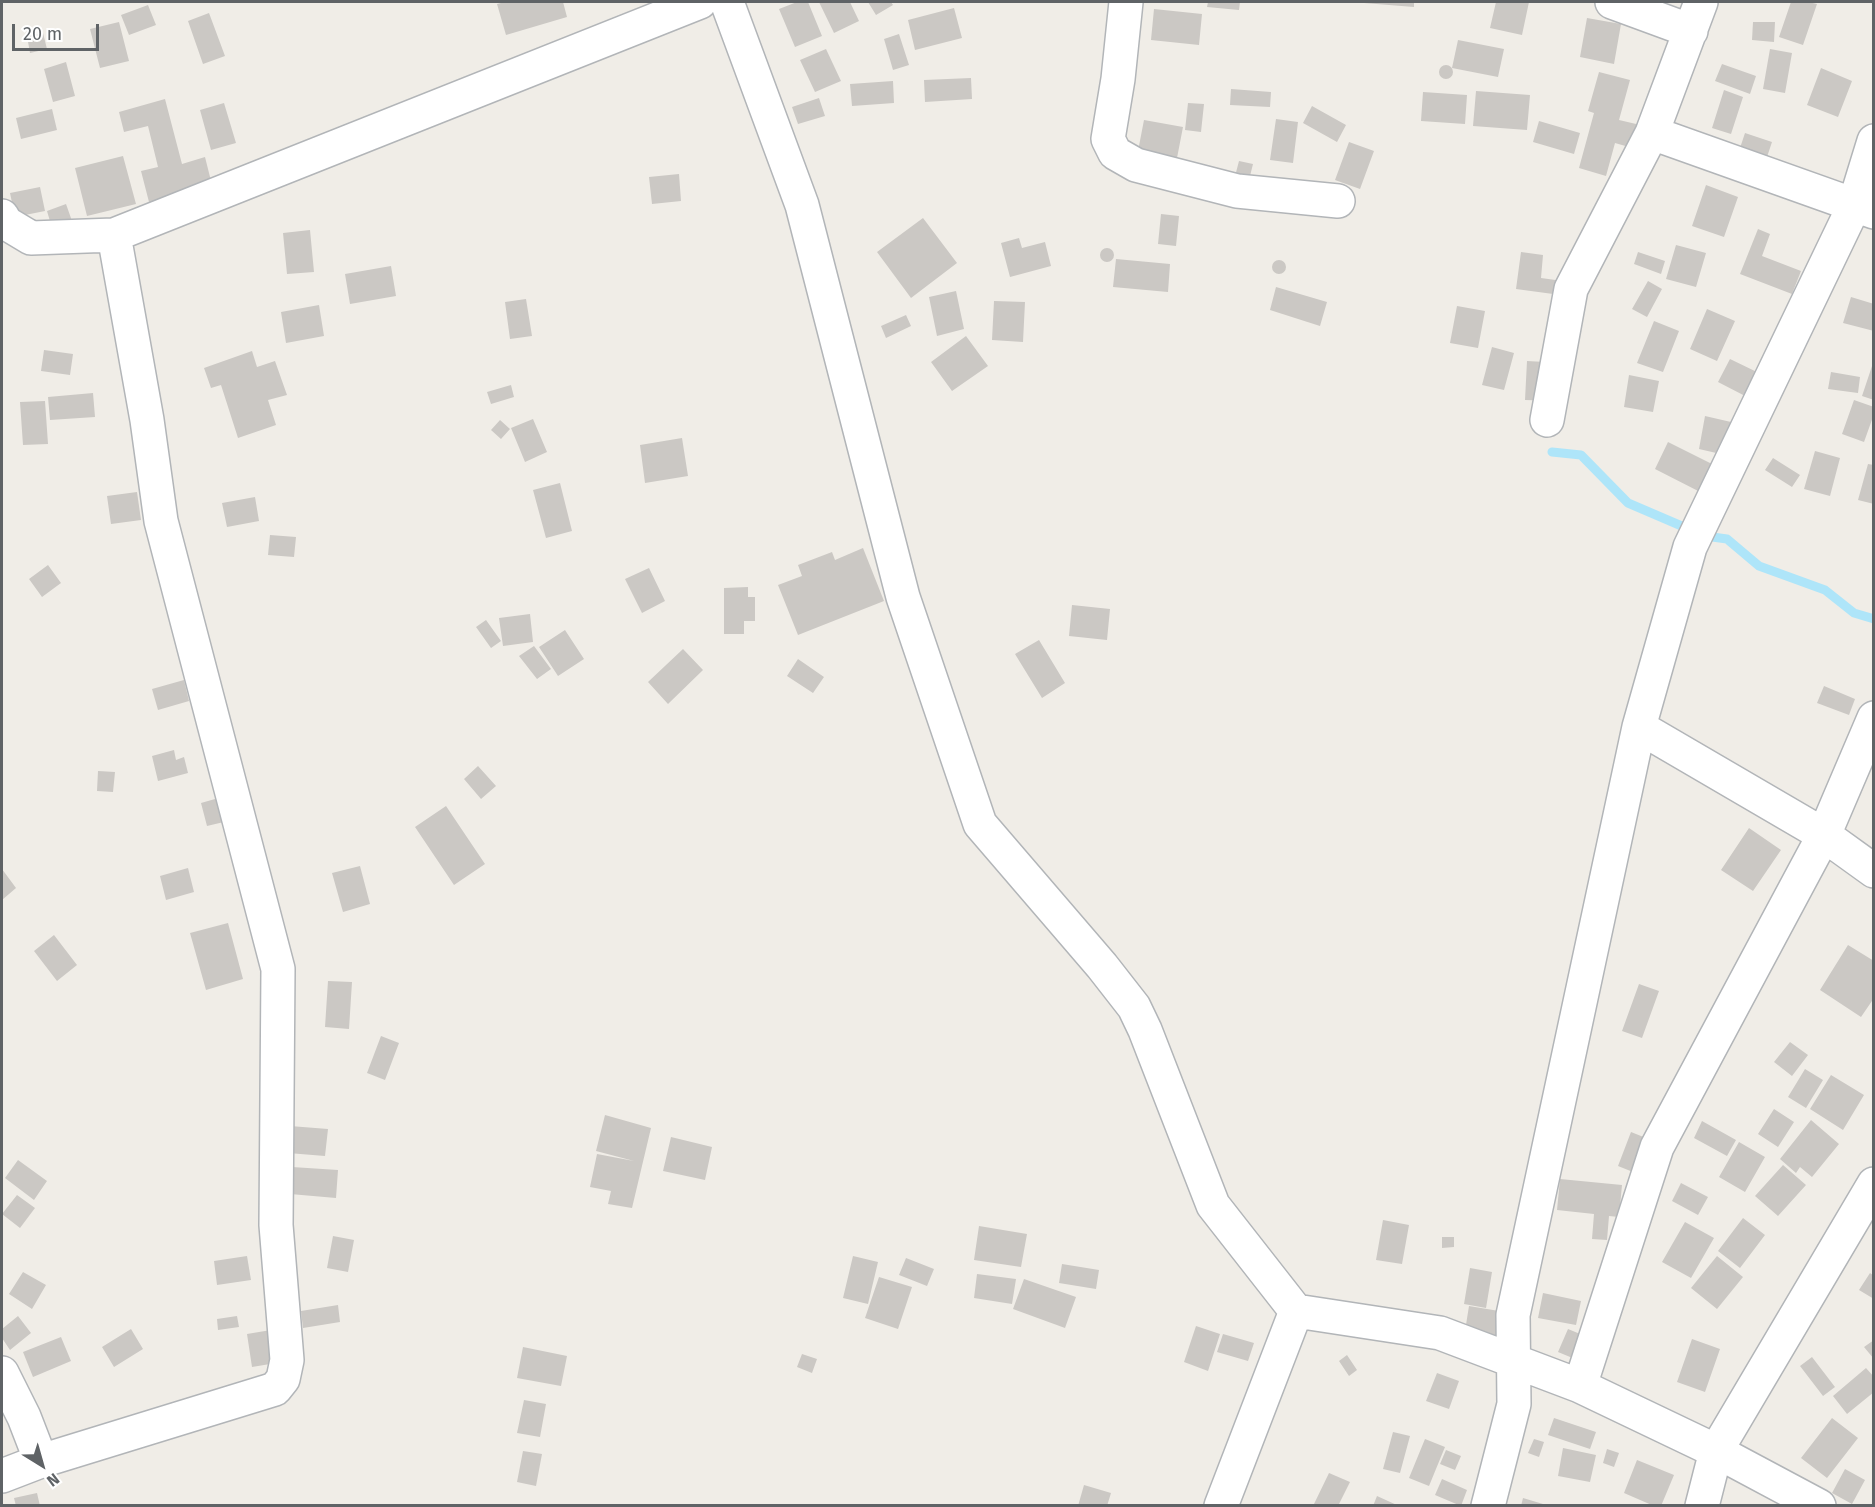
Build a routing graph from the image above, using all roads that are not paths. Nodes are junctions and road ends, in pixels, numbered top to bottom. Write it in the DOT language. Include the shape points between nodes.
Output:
graph roads {
  1 [pos="700,2"];
  2 [pos="727,2"];
  3 [pos="1126,2"];
  4 [pos="1612,2"];
  5 [pos="1696,16"];
  6 [pos="1652,134"];
  7 [pos="1874,141"];
  8 [pos="1338,201"];
  9 [pos="1864,209"];
  10 [pos="2,216"];
  11 [pos="114,236"];
  12 [pos="1547,420"];
  13 [pos="1874,718"];
  14 [pos="1639,727"];
  15 [pos="1824,835"];
  16 [pos="1874,871"];
  17 [pos="1874,1184"];
  18 [pos="1296,1311"];
  19 [pos="1513,1362"];
  20 [pos="2,1373"];
  21 [pos="1580,1386"];
  22 [pos="1716,1451"];
  23 [pos="41,1461"];
  24 [pos="2,1476"];
  25 [pos="1221,1506"];
  26 [pos="1488,1506"];
  27 [pos="1702,1506"];
  28 [pos="1819,1506"];
  1 -- 11 [label="street"];
  2 -- 18 [label="street" via="802,205 903,597 980,825 1134,1007 1213,1205"];
  3 -- 8 [label="street" via="1108,139 1115,153 1136,165 1237,191"];
  4 -- 5 [label="street"];
  5 -- 6 [label="street"];
  6 -- 9 [label="street"];
  6 -- 12 [label="street" via="1571,289"];
  7 -- 9 [label="street"];
  9 -- 14 [label="street" via="1695,536"];
  10 -- 11 [label="street" via="6,223 31,238"];
  11 -- 23 [label="street" via="161,521 278,969 276,1225 287,1360 283,1379 274,1389"];
  13 -- 15 [label="street"];
  14 -- 15 [label="street"];
  14 -- 19 [label="street" via="1513,1315"];
  15 -- 16 [label="street"];
  15 -- 21 [label="street" via="1657,1147"];
  17 -- 22 [label="street"];
  18 -- 19 [label="street" via="1440,1333"];
  18 -- 25 [label="street"];
  19 -- 21 [label="street"];
  19 -- 26 [label="street" via="1514,1404"];
  20 -- 23 [label="street"];
  21 -- 22 [label="street"];
  22 -- 27 [label="street"];
  22 -- 28 [label="street"];
  23 -- 24 [label="street"];
}
